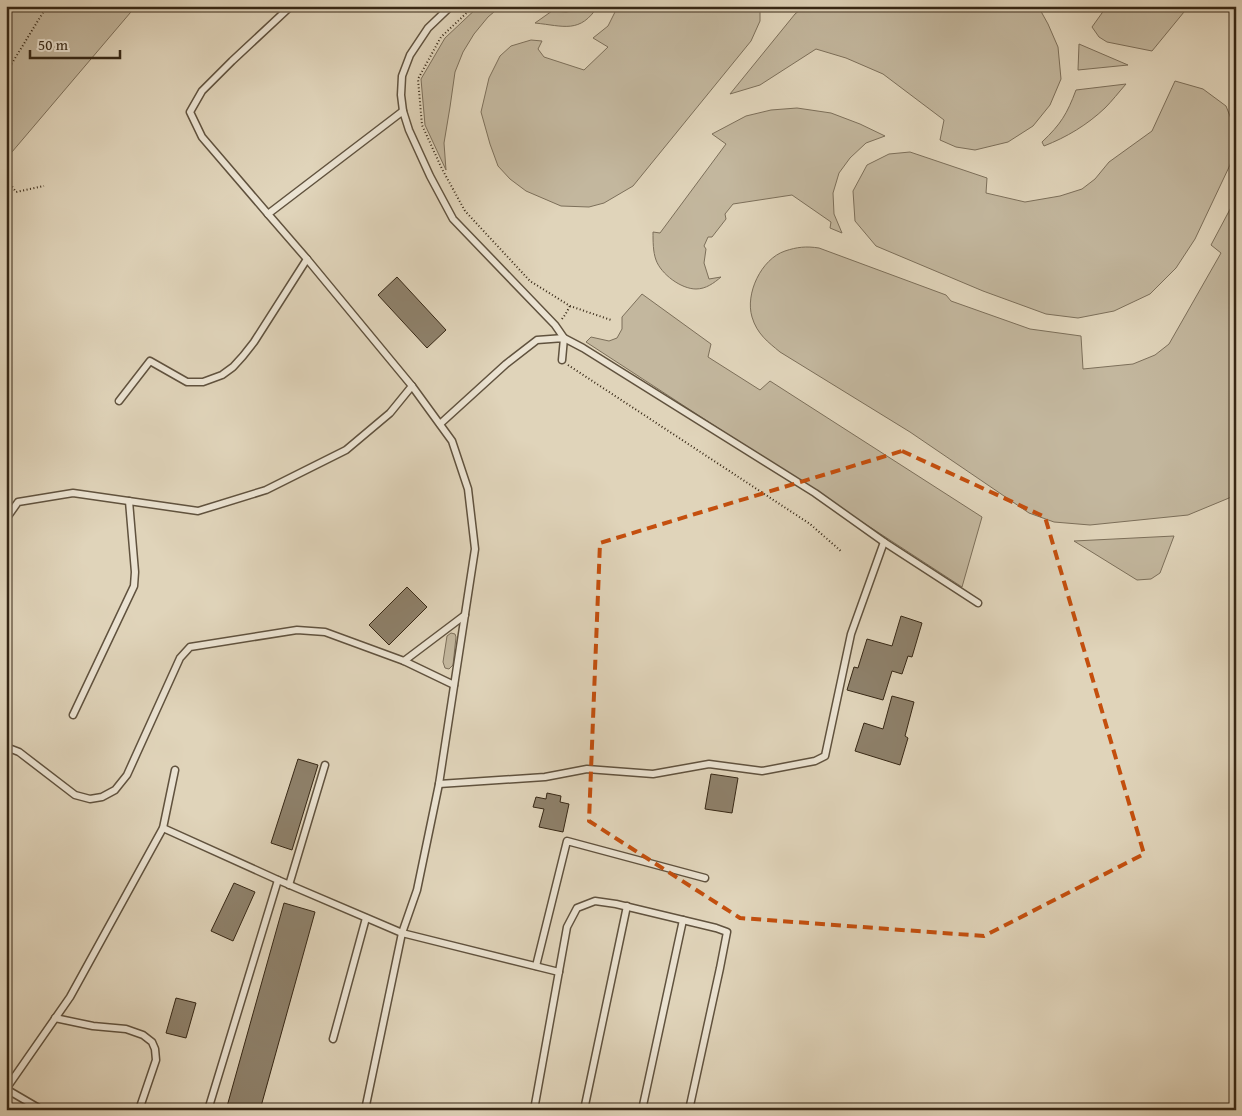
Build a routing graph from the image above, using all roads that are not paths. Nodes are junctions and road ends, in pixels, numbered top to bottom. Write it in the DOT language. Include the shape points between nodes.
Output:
graph roads {
  1 [pos="291,6"];
  2 [pos="451,6"];
  3 [pos="403,111"];
  4 [pos="268,214"];
  5 [pos="307,259"];
  6 [pos="564,338"];
  7 [pos="562,360"];
  8 [pos="412,386"];
  9 [pos="119,401"];
  10 [pos="440,424"];
  11 [pos="128,501"];
  12 [pos="6,519"];
  13 [pos="884,542"];
  14 [pos="978,603"];
  15 [pos="465,614"];
  16 [pos="404,661"];
  17 [pos="454,685"];
  18 [pos="73,715"];
  19 [pos="6,747"];
  20 [pos="325,765"];
  21 [pos="175,770"];
  22 [pos="439,784"];
  23 [pos="163,828"];
  24 [pos="705,878"];
  25 [pos="278,880"];
  26 [pos="289,885"];
  27 [pos="626,906"];
  28 [pos="366,918"];
  29 [pos="683,920"];
  30 [pos="402,933"];
  31 [pos="536,966"];
  32 [pos="559,972"];
  33 [pos="55,1018"];
  34 [pos="333,1039"];
  35 [pos="6,1089"];
  36 [pos="42,1110"];
  37 [pos="139,1110"];
  38 [pos="208,1110"];
  39 [pos="365,1110"];
  40 [pos="534,1110"];
  41 [pos="584,1110"];
  42 [pos="642,1110"];
  43 [pos="688,1110"];
  1 -- 4 [label="lane" via="202,91 190,112 202,137"];
  2 -- 3 [label="lane" via="428,28 410,55 402,76"];
  3 -- 4 [label="lane"];
  3 -- 6 [label="lane" via="426,168 454,219"];
  4 -- 5 [label="lane"];
  5 -- 8 [label="lane"];
  5 -- 9 [label="lane" via="254,342 222,375 204,382 187,382 150,361"];
  6 -- 7 [label="lane"];
  6 -- 10 [label="lane" via="537,340"];
  6 -- 13 [label="lane" via="815,493"];
  8 -- 10 [label="lane"];
  8 -- 11 [label="lane" via="390,413 346,450 266,490 198,511"];
  10 -- 15 [label="lane" via="452,441 468,489 475,549"];
  11 -- 12 [label="lane" via="73,492 18,502"];
  11 -- 18 [label="lane" via="136,572 134,586"];
  13 -- 14 [label="lane"];
  13 -- 22 [label="lane" via="851,634 825,756 815,761 762,771 709,764 653,774 587,770 545,777"];
  15 -- 16 [label="lane"];
  15 -- 17 [label="lane"];
  16 -- 17 [label="lane"];
  16 -- 19 [label="lane" via="325,632 297,630 190,647 180,658 127,775 115,790 102,797 90,799 75,795 19,752"];
  17 -- 22 [label="lane"];
  20 -- 26 [label="lane"];
  21 -- 23 [label="lane"];
  22 -- 30 [label="lane" via="417,890"];
  23 -- 25 [label="lane"];
  23 -- 33 [label="lane" via="70,998"];
  24 -- 31 [label="lane" via="566,841"];
  25 -- 26 [label="lane"];
  25 -- 38 [label="lane"];
  26 -- 28 [label="lane"];
  27 -- 29 [label="lane"];
  27 -- 32 [label="lane" via="595,901 577,908 567,927"];
  27 -- 41 [label="lane"];
  28 -- 30 [label="lane"];
  28 -- 34 [label="lane"];
  29 -- 42 [label="lane"];
  29 -- 43 [label="lane" via="727,932"];
  30 -- 31 [label="lane"];
  30 -- 39 [label="lane"];
  31 -- 32 [label="lane"];
  32 -- 40 [label="lane"];
  33 -- 35 [label="lane"];
  33 -- 37 [label="lane" via="126,1029 152,1042 156,1060"];
  35 -- 36 [label="lane"];
}
